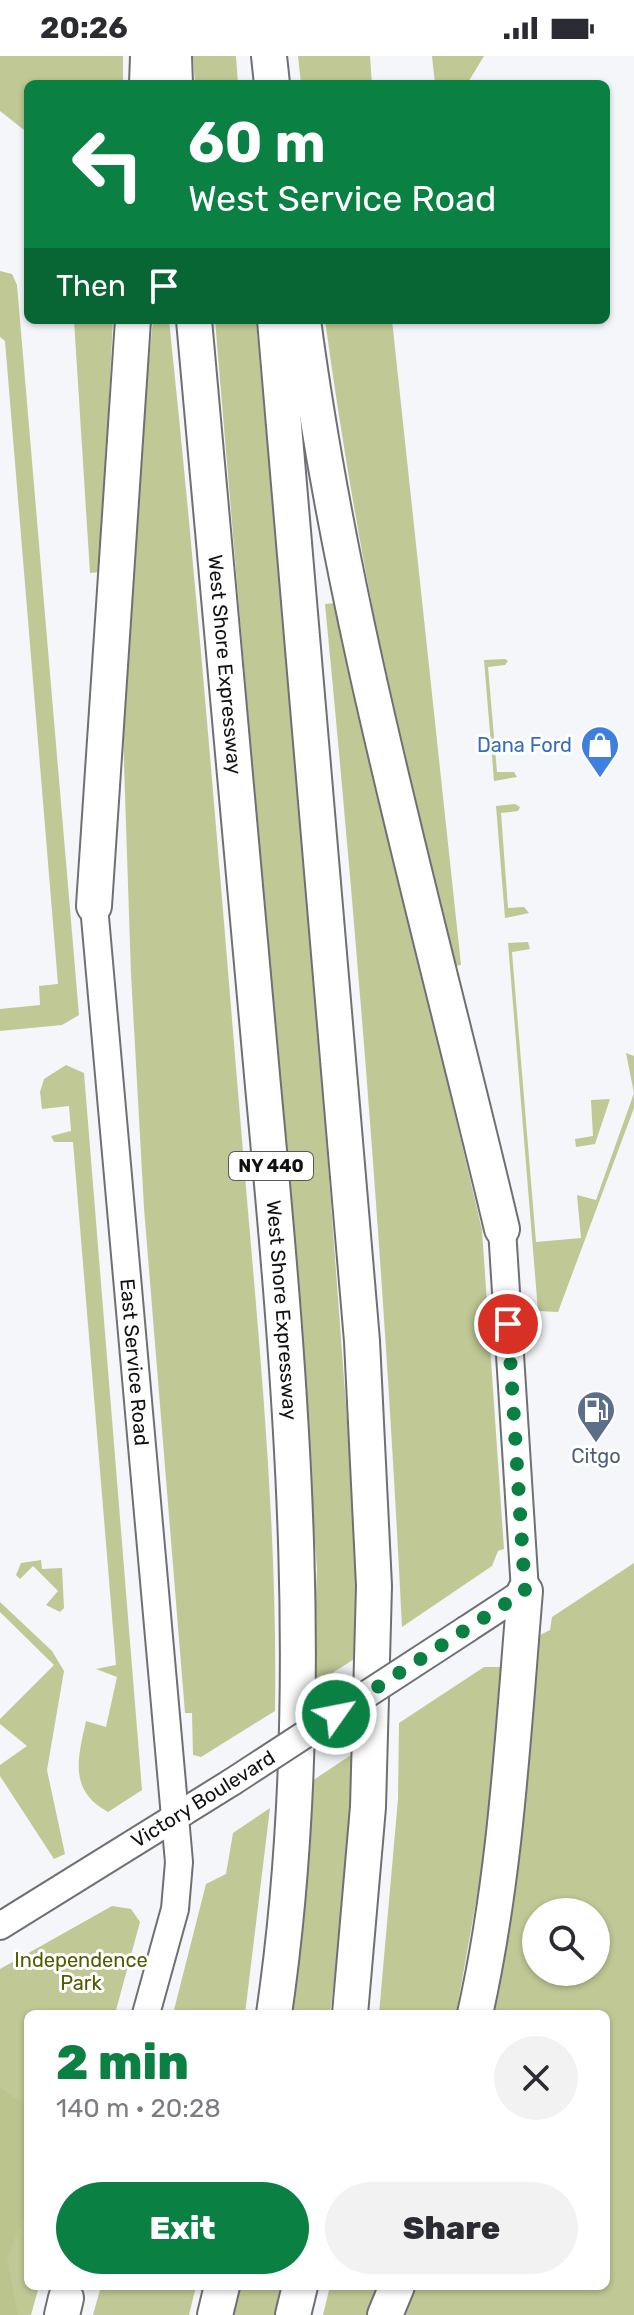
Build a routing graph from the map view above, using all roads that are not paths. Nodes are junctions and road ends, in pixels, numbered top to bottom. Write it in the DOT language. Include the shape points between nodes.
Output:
graph roads {
  1 [pos="148,56"];
  2 [pos="174,56"];
  3 [pos="253,56"];
  4 [pos="269,56"];
  5 [pos="147,80"];
  6 [pos="175,80"];
  7 [pos="255,80"];
  8 [pos="272,80"];
  9 [pos="133,324"];
  10 [pos="194,324"];
  11 [pos="275,324"];
  12 [pos="304,324"];
  13 [pos="94,906"];
  14 [pos="502,1229"];
  15 [pos="525,1591"];
  16 [pos="175,1816"];
  17 [pos="0,1926"];
  18 [pos="147,2010"];
  19 [pos="274,2010"];
  20 [pos="350,2010"];
  21 [pos="476,2010"];
  22 [pos="221,2290"];
  23 [pos="299,2290"];
  24 [pos="395,2290"];
  25 [pos="215,2315"];
  26 [pos="293,2315"];
  27 [pos="385,2315"];
  1 -- 5 [label="highway"];
  2 -- 6 [label="highway"];
  3 -- 7 [label="highway"];
  4 -- 8 [label="highway"];
  9 -- 13 [label="highway"];
  10 -- 19 [label="highway, West Shore Expressway / NY 440" via="288,1358 300,1581 296,1806"];
  11 -- 20 [label="highway" via="361,1326 374,1570 368,1807"];
  12 -- 14 [label="highway" via="341,548 383,746"];
  13 -- 16 [label="main road, East Service Road"];
  14 -- 15 [label="main road"];
  15 -- 16 [label="main road, Victory Boulevard, bridge"];
  15 -- 21 [label="highway" via="503,1846"];
  16 -- 17 [label="main road, Victory Boulevard"];
  16 -- 18 [label="main road, East Service Road" via="175,1909"];
  22 -- 25 [label="highway"];
  23 -- 26 [label="highway"];
  24 -- 27 [label="highway"];
}
